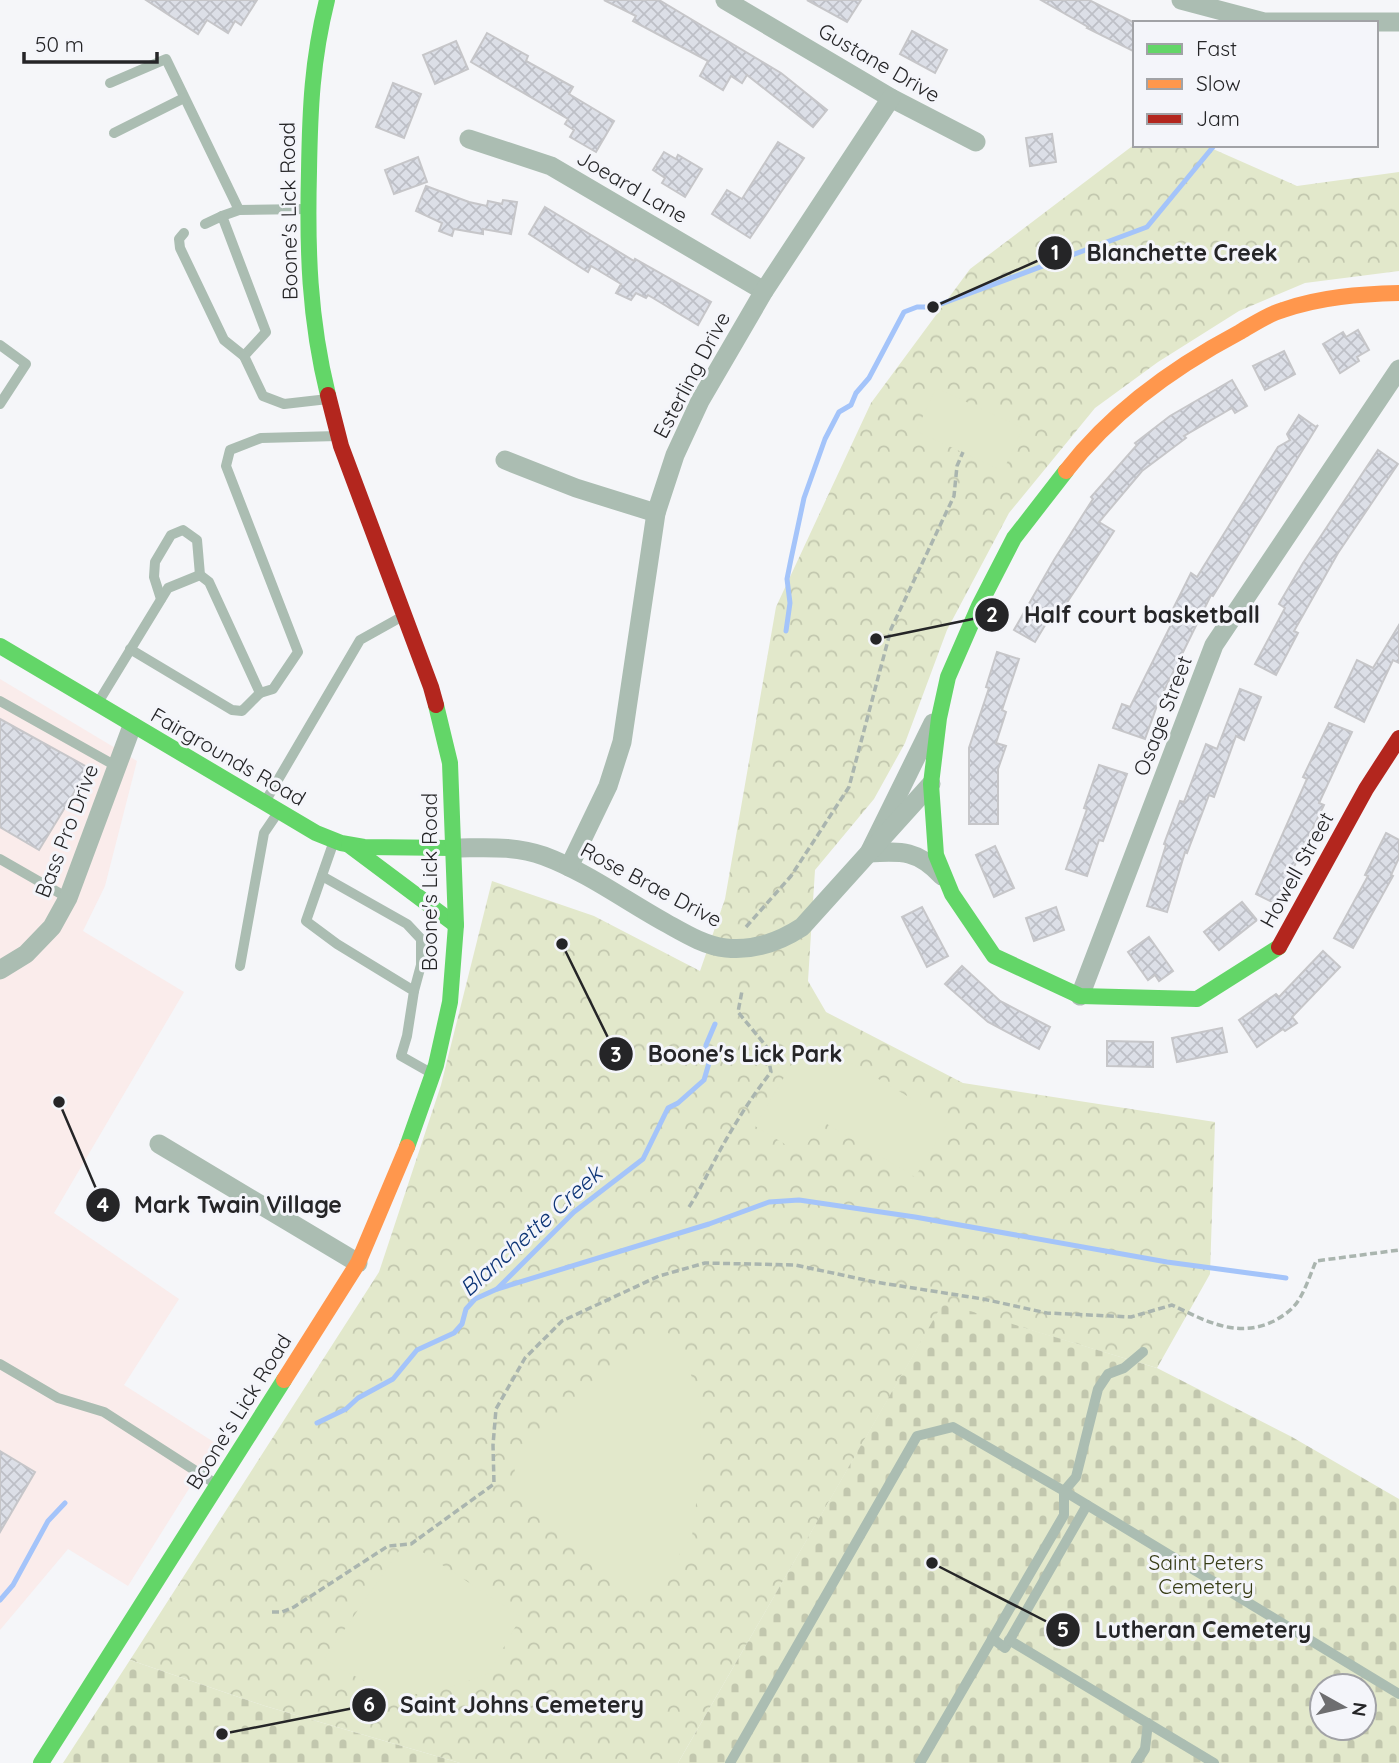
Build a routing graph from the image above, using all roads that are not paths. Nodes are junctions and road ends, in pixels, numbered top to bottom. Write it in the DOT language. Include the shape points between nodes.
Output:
graph roads {
  1 [pos="327,0"];
  2 [pos="725,0"];
  3 [pos="1181,0"];
  4 [pos="1260,21"];
  5 [pos="1378,22"];
  6 [pos="1399,22"];
  7 [pos="110,83"];
  8 [pos="891,97"];
  9 [pos="184,98"];
  10 [pos="114,133"];
  11 [pos="469,139"];
  12 [pos="976,142"];
  13 [pos="239,209"];
  14 [pos="307,209"];
  15 [pos="222,216"];
  16 [pos="205,224"];
  17 [pos="184,233"];
  18 [pos="764,291"];
  19 [pos="1399,293"];
  20 [pos="0,345"];
  21 [pos="244,356"];
  22 [pos="1399,369"];
  23 [pos="329,399"];
  24 [pos="0,404"];
  25 [pos="339,436"];
  26 [pos="505,460"];
  27 [pos="656,513"];
  28 [pos="200,575"];
  29 [pos="161,599"];
  30 [pos="405,615"];
  31 [pos="0,646"];
  32 [pos="130,649"];
  33 [pos="260,693"];
  34 [pos="0,701"];
  35 [pos="97,705"];
  36 [pos="942,706"];
  37 [pos="132,726"];
  38 [pos="1399,738"];
  39 [pos="116,766"];
  40 [pos="931,784"];
  41 [pos="272,806"];
  42 [pos="341,842"];
  43 [pos="453,848"];
  44 [pos="869,853"];
  45 [pos="0,859"];
  46 [pos="569,867"];
  47 [pos="321,876"];
  48 [pos="947,882"];
  49 [pos="68,898"];
  50 [pos="456,925"];
  51 [pos="240,966"];
  52 [pos="0,970"];
  53 [pos="414,991"];
  54 [pos="1080,996"];
  55 [pos="433,1074"];
  56 [pos="159,1144"];
  57 [pos="358,1263"];
  58 [pos="1143,1352"];
  59 [pos="0,1364"];
  60 [pos="217,1485"];
  61 [pos="1064,1491"];
  62 [pos="1087,1505"];
  63 [pos="992,1638"];
  64 [pos="1009,1640"];
  65 [pos="1399,1694"];
  66 [pos="1148,1723"];
  67 [pos="41,1763"];
  68 [pos="730,1763"];
  69 [pos="920,1763"];
  70 [pos="1136,1763"];
  71 [pos="1214,1763"];
  1 -- 14 [label="street, Boone's Lick Road" via="316,45 310,106"];
  2 -- 8 [label="street, Gustane Drive"];
  3 -- 4 [label="street"];
  5 -- 6 [label="street"];
  7 -- 9 [label="lane" via="166,59"];
  8 -- 12 [label="street, Gustane Drive"];
  8 -- 18 [label="street, Esterling Drive"];
  9 -- 10 [label="lane"];
  9 -- 13 [label="lane"];
  11 -- 18 [label="street, Joeard Lane" via="551,166"];
  13 -- 14 [label="lane"];
  13 -- 15 [label="lane"];
  14 -- 23 [label="street, Boone's Lick Road" via="311,310"];
  15 -- 16 [label="lane"];
  15 -- 21 [label="lane" via="266,332"];
  17 -- 21 [label="lane" via="180,248 224,340"];
  18 -- 27 [label="street, Esterling Drive" via="700,401 675,455"];
  19 -- 36 [label="street" via="1322,300 1282,310 1209,348 1142,391 1074,460 1014,538 948,677"];
  20 -- 24 [label="lane" via="26,364"];
  21 -- 23 [label="lane" via="263,396 284,404"];
  22 -- 54 [label="street, Osage Street" via="1214,645"];
  23 -- 25 [label="street, Boone's Lick Road"];
  25 -- 30 [label="street, Boone's Lick Road"];
  25 -- 33 [label="lane" via="261,438 230,450 226,466 298,652 273,689"];
  26 -- 27 [label="street"];
  27 -- 46 [label="street, Esterling Drive" via="622,742 608,786"];
  28 -- 29 [label="lane" via="168,588"];
  28 -- 29 [label="lane" via="197,540 183,530 171,535 155,562"];
  28 -- 33 [label="lane" via="209,582"];
  29 -- 32 [label="lane"];
  30 -- 41 [label="lane" via="360,640"];
  30 -- 43 [label="street, Boone's Lick Road" via="431,687 450,763"];
  31 -- 35 [label="street, Fairgrounds Road"];
  32 -- 33 [label="lane" via="232,710 242,711"];
  32 -- 35 [label="lane"];
  34 -- 39 [label="lane"];
  35 -- 37 [label="street, Fairgrounds Road"];
  36 -- 40 [label="street"];
  36 -- 44 [label="street"];
  37 -- 39 [label="street, Bass Pro Drive"];
  37 -- 41 [label="street, Fairgrounds Road"];
  38 -- 54 [label="street, Howell Street" via="1278,948 1197,999"];
  39 -- 49 [label="street, Bass Pro Drive"];
  40 -- 44 [label="street, Rose Brae Drive"];
  40 -- 48 [label="street" via="936,855"];
  41 -- 42 [label="street, Fairgrounds Road" via="316,833"];
  41 -- 51 [label="lane"];
  42 -- 43 [label="street, Fairgrounds Road" via="364,847"];
  42 -- 47 [label="lane"];
  42 -- 50 [label="street"];
  43 -- 46 [label="street, Rose Brae Drive" via="513,848"];
  43 -- 50 [label="street, Boone's Lick Road"];
  44 -- 46 [label="street, Rose Brae Drive" via="802,927 782,940 744,948 723,948 690,936"];
  44 -- 48 [label="street" via="912,854"];
  45 -- 49 [label="lane"];
  47 -- 53 [label="lane" via="407,924 421,939"];
  47 -- 53 [label="lane" via="306,921"];
  48 -- 54 [label="street" via="994,956"];
  49 -- 52 [label="street, Bass Pro Drive" via="52,927 26,954"];
  50 -- 55 [label="street, Boone's Lick Road" via="450,1002"];
  53 -- 55 [label="lane" via="401,1056"];
  55 -- 57 [label="street, Boone's Lick Road" via="415,1129"];
  56 -- 57 [label="street"];
  57 -- 60 [label="street, Boone's Lick Road"];
  58 -- 61 [label="lane" via="1108,1374 1098,1389 1076,1477"];
  59 -- 60 [label="lane" via="58,1398 104,1412"];
  60 -- 67 [label="street, Boone's Lick Road"];
  61 -- 62 [label="lane"];
  61 -- 63 [label="lane" via="1064,1516"];
  61 -- 68 [label="lane" via="953,1427 917,1436"];
  62 -- 64 [label="lane"];
  62 -- 65 [label="lane"];
  63 -- 64 [label="lane" via="1005,1648"];
  63 -- 69 [label="lane"];
  64 -- 66 [label="lane"];
  66 -- 70 [label="lane" via="1145,1749"];
  66 -- 71 [label="lane"];
}
